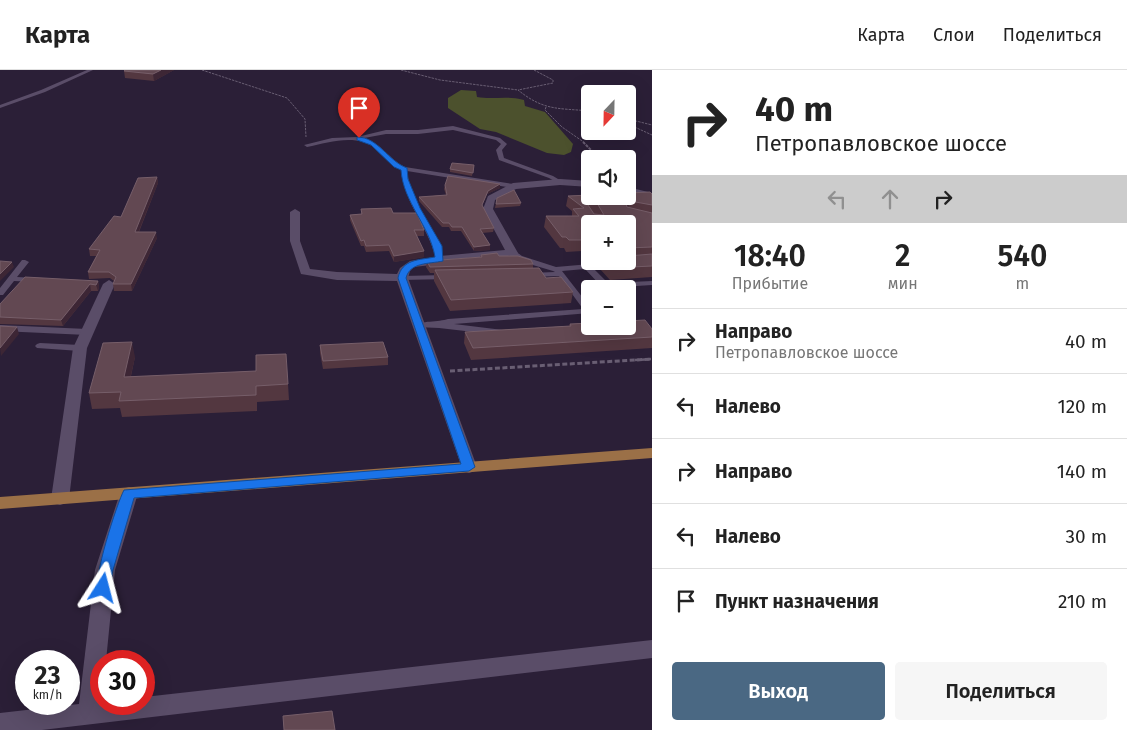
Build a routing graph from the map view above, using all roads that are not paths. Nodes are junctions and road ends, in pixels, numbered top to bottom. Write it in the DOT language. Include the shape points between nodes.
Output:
graph roads {
  1 [pos="91,70"];
  2 [pos="0,107"];
  3 [pos="359,138"];
  4 [pos="306,145"];
  5 [pos="404,169"];
  6 [pos="560,182"];
  7 [pos="581,183"];
  8 [pos="512,186"];
  9 [pos="636,192"];
  10 [pos="652,196"];
  11 [pos="295,212"];
  12 [pos="512,253"];
  13 [pos="440,259"];
  14 [pos="25,262"];
  15 [pos="581,267"];
  16 [pos="591,270"];
  17 [pos="559,272"];
  18 [pos="521,275"];
  19 [pos="452,277"];
  20 [pos="402,278"];
  21 [pos="13,279"];
  22 [pos="42,280"];
  23 [pos="652,283"];
  24 [pos="104,284"];
  25 [pos="0,293"];
  26 [pos="439,325"];
  27 [pos="419,326"];
  28 [pos="0,328"];
  29 [pos="87,332"];
  30 [pos="510,333"];
  31 [pos="40,346"];
  32 [pos="80,348"];
  33 [pos="652,453"];
  34 [pos="469,467"];
  35 [pos="129,494"];
  36 [pos="60,499"];
  37 [pos="0,503"];
  38 [pos="652,649"];
  39 [pos="97,650"];
  40 [pos="155,706"];
  41 [pos="90,713"];
  42 [pos="0,724"];
  1 -- 2 [label="lane"];
  3 -- 4 [label="lane"];
  3 -- 5 [label="lane" via="373,144 396,166"];
  3 -- 6 [label="lane" via="386,132 453,128 498,139 504,144 499,150 501,160"];
  5 -- 8 [label="lane"];
  5 -- 13 [label="lane" via="416,208 437,246"];
  6 -- 7 [label="street"];
  6 -- 8 [label="street"];
  8 -- 12 [label="street" via="491,198 488,209"];
  9 -- 10 [label="street"];
  11 -- 20 [label="street" via="295,241 305,272"];
  12 -- 13 [label="street"];
  12 -- 17 [label="lane"];
  13 -- 20 [label="street" via="410,264"];
  14 -- 21 [label="lane"];
  15 -- 17 [label="lane"];
  16 -- 23 [label="lane" via="606,286"];
  17 -- 18 [label="lane"];
  17 -- 26 [label="lane" via="590,311"];
  19 -- 20 [label="lane"];
  20 -- 27 [label="street"];
  21 -- 22 [label="lane"];
  21 -- 25 [label="lane"];
  24 -- 29 [label="street"];
  26 -- 27 [label="lane"];
  26 -- 30 [label="lane"];
  27 -- 34 [label="street"];
  28 -- 29 [label="lane"];
  29 -- 32 [label="street"];
  31 -- 32 [label="lane"];
  32 -- 36 [label="street"];
  33 -- 34 [label="main road"];
  34 -- 35 [label="main road"];
  35 -- 36 [label="main road"];
  35 -- 39 [label="street" via="105,570"];
  36 -- 37 [label="main road"];
  38 -- 40 [label="street"];
  41 -- 42 [label="street"];
}
